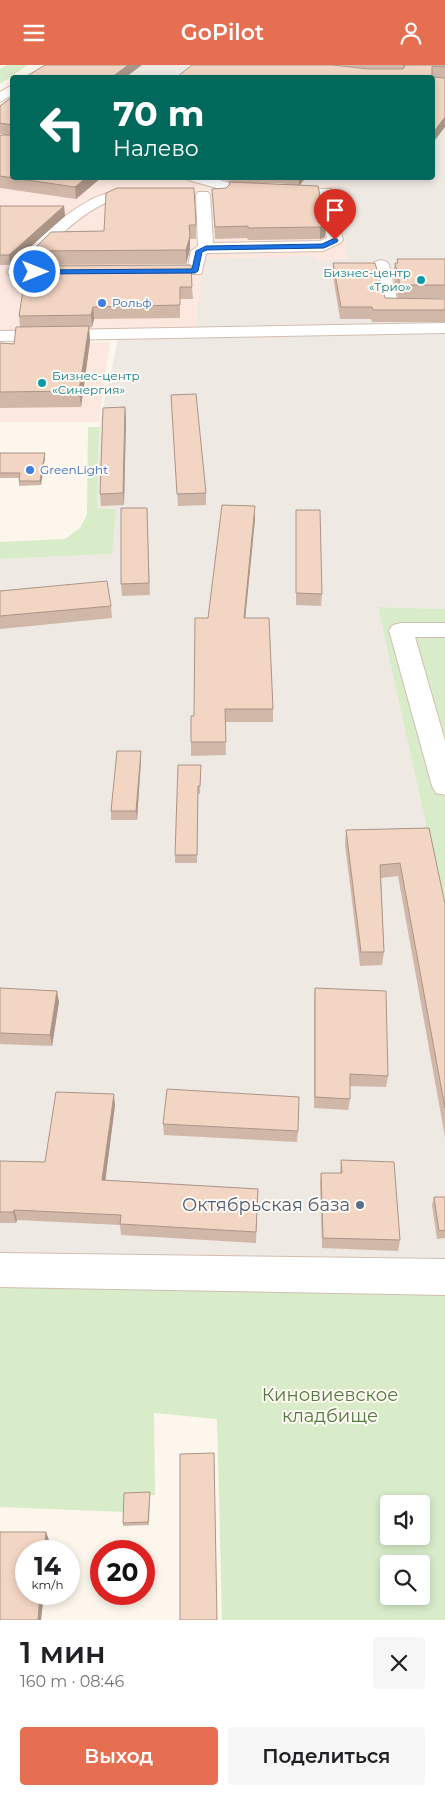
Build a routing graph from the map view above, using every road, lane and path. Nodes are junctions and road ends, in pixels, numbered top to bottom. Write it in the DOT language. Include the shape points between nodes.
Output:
graph roads {
  1 [pos="10,90"];
  2 [pos="0,98"];
  3 [pos="204,180"];
  4 [pos="235,189"];
  5 [pos="154,195"];
  6 [pos="206,248"];
  7 [pos="381,265"];
  8 [pos="135,271"];
  9 [pos="7,272"];
  10 [pos="35,272"];
  11 [pos="445,305"];
  12 [pos="445,328"];
  13 [pos="0,336"];
  14 [pos="445,630"];
  15 [pos="445,786"];
  16 [pos="0,1270"];
  17 [pos="445,1277"];
  1 -- 2 [label="street"];
  3 -- 4 [label="street"];
  4 -- 6 [label="street" via="228,194 198,195"];
  4 -- 6 [label="street" via="326,192 335,240 324,246"];
  5 -- 9 [label="street" via="115,195 85,209"];
  6 -- 8 [label="street" via="199,251 195,271"];
  7 -- 11 [label="street" via="390,305"];
  9 -- 10 [label="street"];
  12 -- 13 [label="street"];
  14 -- 15 [label="street" via="401,630"];
  16 -- 17 [label="street"];
}
